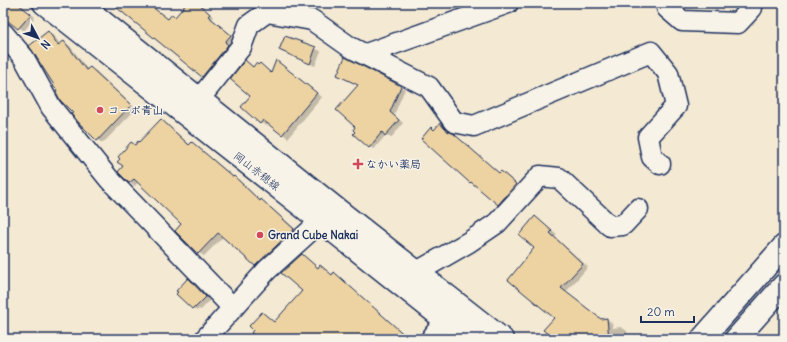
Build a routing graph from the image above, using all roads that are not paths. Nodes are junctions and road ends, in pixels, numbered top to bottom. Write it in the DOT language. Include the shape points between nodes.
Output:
graph roads {
  1 [pos="44,3"];
  2 [pos="79,3"];
  3 [pos="508,3"];
  4 [pos="666,3"];
  5 [pos="752,3"];
  6 [pos="3,33"];
  7 [pos="366,54"];
  8 [pos="193,108"];
  9 [pos="660,164"];
  10 [pos="638,209"];
  11 [pos="328,214"];
  12 [pos="784,246"];
  13 [pos="417,272"];
  14 [pos="784,285"];
  15 [pos="233,308"];
  16 [pos="451,312"];
  17 [pos="205,339"];
  18 [pos="431,339"];
  19 [pos="469,339"];
  20 [pos="502,339"];
  21 [pos="702,339"];
  22 [pos="736,339"];
  1 -- 8 [label="main road, 岡山赤穂線"];
  2 -- 8 [label="main road, 岡山赤穂線"];
  3 -- 7 [label="street"];
  4 -- 5 [label="street" via="667,8 682,21 738,23 752,8"];
  6 -- 15 [label="street" via="24,58 51,107 109,179"];
  7 -- 8 [label="street" via="350,47 312,20 267,12 249,25 241,47"];
  7 -- 9 [label="street" via="429,87 454,122 474,126 651,52 668,72 676,106 648,137 652,157"];
  8 -- 11 [label="main road, 岡山赤穂線"];
  10 -- 13 [label="street" via="623,225 610,226 559,178 540,176 496,223"];
  11 -- 13 [label="main road, 岡山赤穂線"];
  11 -- 15 [label="street" via="267,270"];
  11 -- 16 [label="main road, 岡山赤穂線"];
  12 -- 21 [label="main road"];
  13 -- 16 [label="main road, 岡山赤穂線"];
  14 -- 22 [label="main road"];
  15 -- 17 [label="street"];
  16 -- 18 [label="street"];
  16 -- 19 [label="main road, 岡山赤穂線"];
  16 -- 20 [label="main road, 岡山赤穂線"];
}
